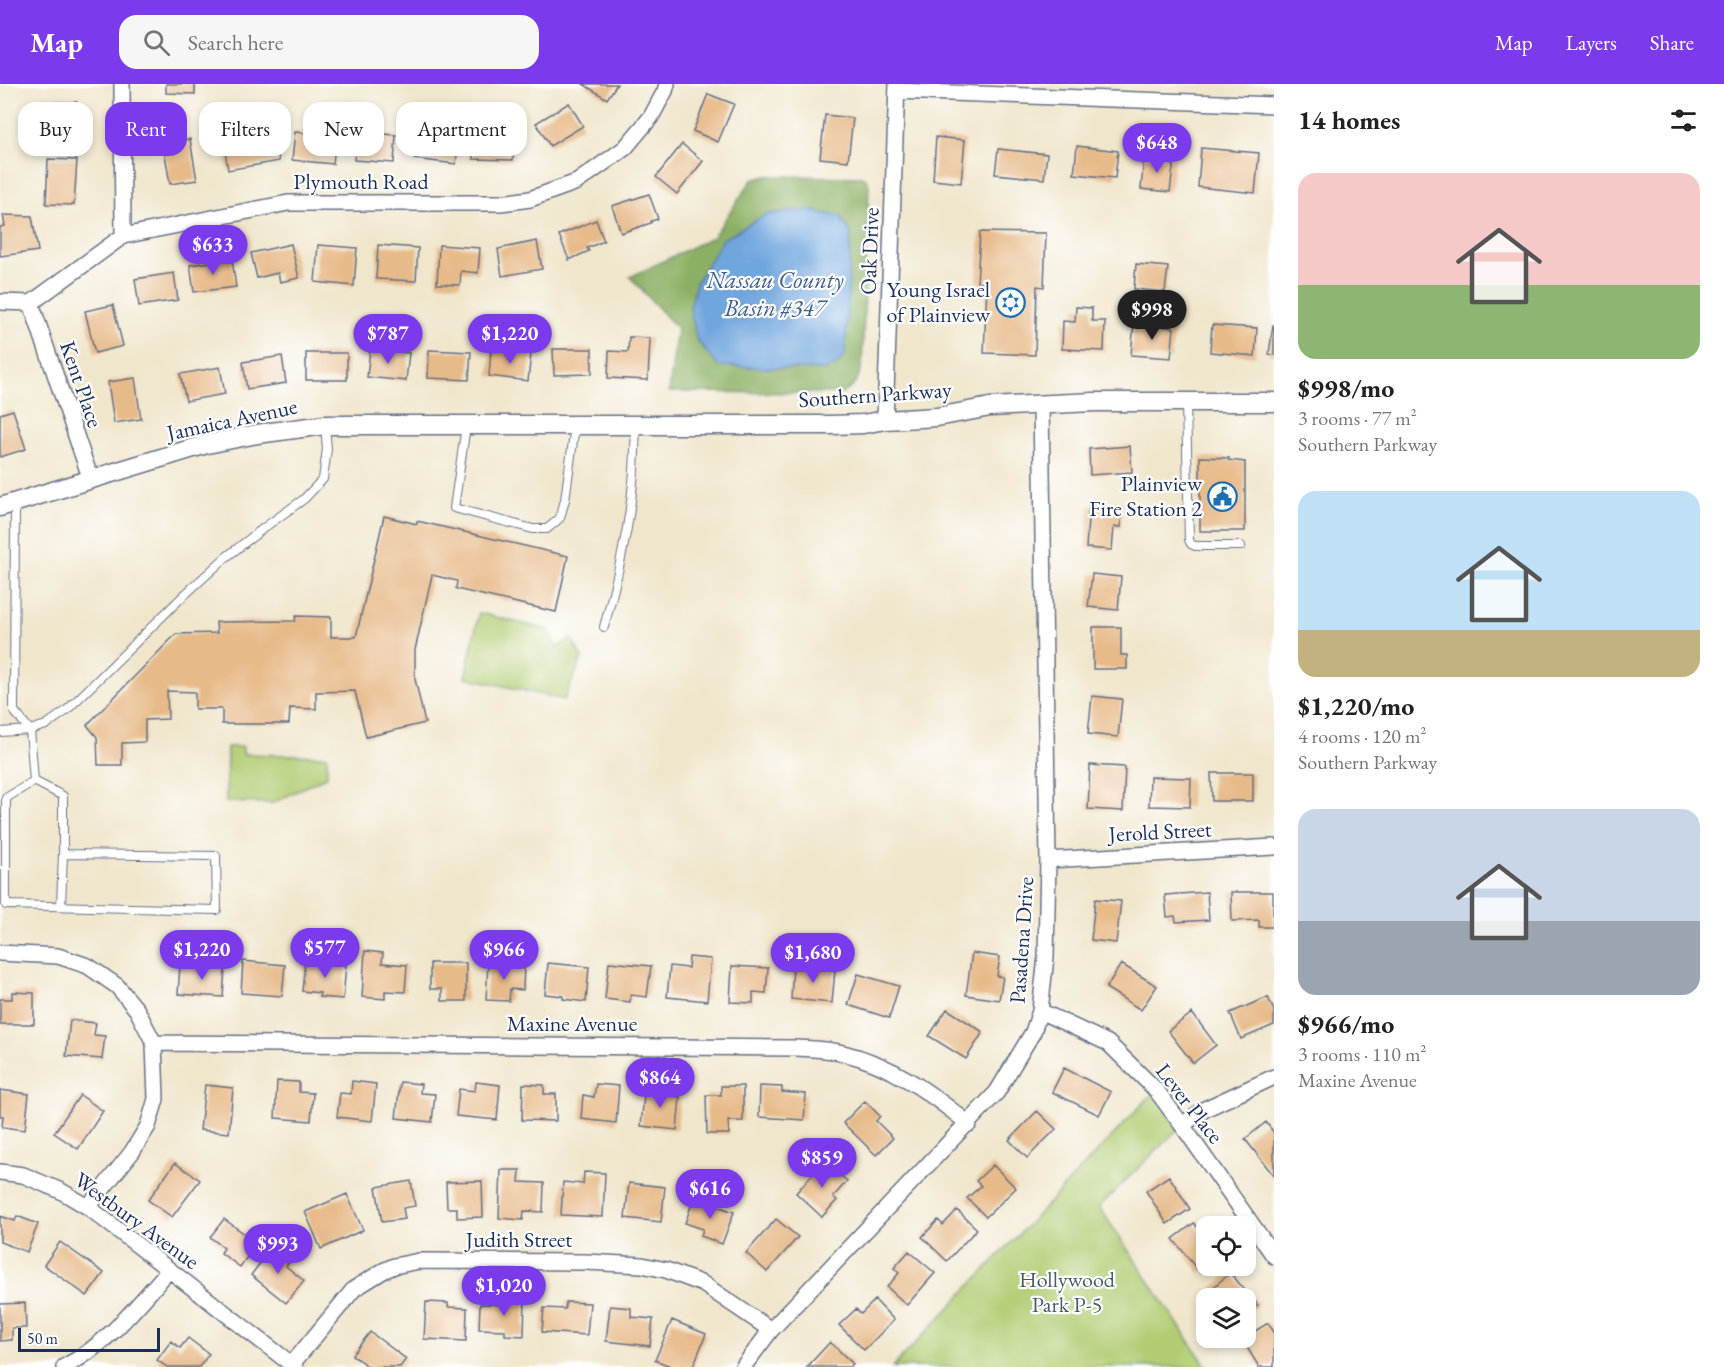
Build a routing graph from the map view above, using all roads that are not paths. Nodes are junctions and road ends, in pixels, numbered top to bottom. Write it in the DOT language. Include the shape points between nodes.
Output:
graph roads {
  1 [pos="122,84"];
  2 [pos="667,84"];
  3 [pos="897,88"];
  4 [pos="1274,105"];
  5 [pos="123,236"];
  6 [pos="0,302"];
  7 [pos="31,303"];
  8 [pos="1186,402"];
  9 [pos="1274,402"];
  10 [pos="1041,405"];
  11 [pos="885,420"];
  12 [pos="324,425"];
  13 [pos="473,425"];
  14 [pos="576,425"];
  15 [pos="636,425"];
  16 [pos="91,480"];
  17 [pos="8,505"];
  18 [pos="1241,546"];
  19 [pos="604,627"];
  20 [pos="30,730"];
  21 [pos="0,732"];
  22 [pos="34,781"];
  23 [pos="1274,847"];
  24 [pos="63,854"];
  25 [pos="1048,860"];
  26 [pos="61,906"];
  27 [pos="0,953"];
  28 [pos="1040,1011"];
  29 [pos="154,1043"];
  30 [pos="1274,1077"];
  31 [pos="969,1124"];
  32 [pos="1182,1125"];
  33 [pos="0,1173"];
  34 [pos="88,1208"];
  35 [pos="1274,1256"];
  36 [pos="169,1270"];
  37 [pos="771,1330"];
  38 [pos="294,1366"];
  39 [pos="64,1367"];
  40 [pos="743,1367"];
  1 -- 5 [label="street"];
  2 -- 5 [label="street, Plymouth Road" via="651,117 624,148 577,182 530,199 501,203 288,203"];
  3 -- 4 [label="street"];
  3 -- 11 [label="street, Oak Drive"];
  5 -- 7 [label="street, Plymouth Road"];
  6 -- 7 [label="street"];
  7 -- 16 [label="street, Kent Place"];
  8 -- 9 [label="street, Southern Parkway"];
  8 -- 10 [label="street, Southern Parkway"];
  8 -- 18 [label="lane" via="1191,544"];
  10 -- 11 [label="street, Southern Parkway"];
  10 -- 25 [label="street, Pasadena Drive"];
  11 -- 15 [label="street, Southern Parkway" via="842,425"];
  12 -- 13 [label="street, Jamaica Avenue"];
  12 -- 16 [label="street, Jamaica Avenue" via="207,444"];
  12 -- 20 [label="lane" via="327,449 323,479 304,499 225,558 66,711 46,725"];
  13 -- 14 [label="street, Southern Parkway"];
  13 -- 14 [label="lane" via="454,508 547,530 560,518 565,500"];
  14 -- 15 [label="street, Southern Parkway"];
  15 -- 19 [label="lane" via="627,526"];
  16 -- 17 [label="street, Jamaica Avenue"];
  17 -- 20 [label="lane" via="14,711"];
  20 -- 21 [label="lane"];
  20 -- 22 [label="lane"];
  22 -- 24 [label="lane" via="63,795"];
  22 -- 26 [label="lane" via="6,798 6,905"];
  23 -- 25 [label="street, Jerold Street"];
  24 -- 26 [label="lane"];
  24 -- 26 [label="lane" via="216,856 216,910"];
  25 -- 28 [label="street, Pasadena Drive" via="1046,957"];
  27 -- 29 [label="street" via="58,956 88,966 117,986 137,1010"];
  28 -- 31 [label="street, Pasadena Drive" via="1033,1032 998,1092"];
  28 -- 32 [label="street, Lever Place" via="1108,1043 1156,1090"];
  29 -- 31 [label="street, Maxine Avenue" via="796,1047 842,1053 889,1068 929,1092"];
  29 -- 34 [label="street" via="156,1099 148,1126"];
  30 -- 32 [label="street" via="1205,1109"];
  31 -- 37 [label="street, Pasadena Drive"];
  32 -- 35 [label="street, Lever Place"];
  33 -- 34 [label="street, Westbury Avenue" via="23,1175"];
  34 -- 36 [label="street, Westbury Avenue"];
  36 -- 38 [label="street, Westbury Avenue"];
  36 -- 39 [label="street" via="111,1334"];
  37 -- 38 [label="street, Judith Street" via="703,1284 642,1265 419,1261 388,1268 354,1289"];
  37 -- 40 [label="street, Pasadena Drive"];
}
